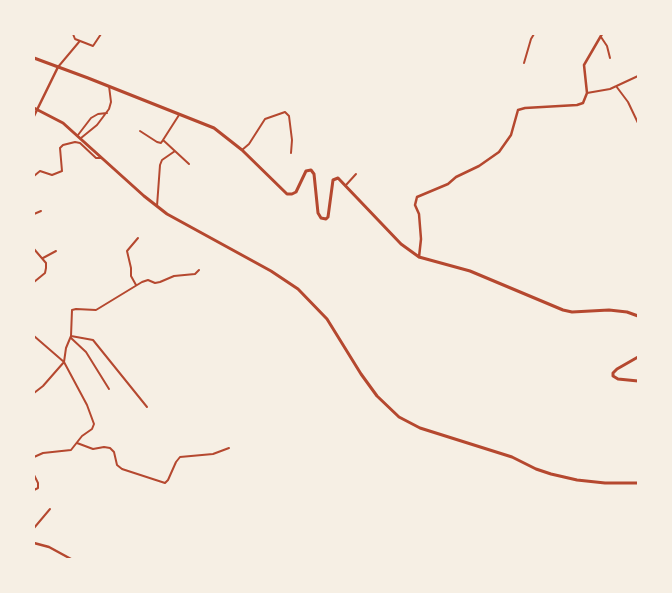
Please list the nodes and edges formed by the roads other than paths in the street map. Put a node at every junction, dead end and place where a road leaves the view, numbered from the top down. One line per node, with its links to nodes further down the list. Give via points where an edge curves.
1 (73, 34): 5 (street)
2 (101, 34): 5 (street, via 93,46)
3 (534, 34): 8 (street)
4 (602, 35): 7 (street); 13 (street, via 584,65)
5 (79, 41): 9 (street)
6 (34, 58): 9 (main road)
7 (610, 58)
8 (524, 63)
9 (58, 67): 11 (main road); 14 (street)
10 (638, 76): 12 (street)
11 (109, 86): 15 (street, via 111,102); 16 (main road)
12 (616, 86): 13 (street); 17 (street)
13 (587, 93): 35 (street, via 581,105 518,110 511,135 499,152 448,184 417,197 415,205 420,218 421,239)
14 (35, 111): 19 (main road, via 58,120)
15 (107, 113): 19 (street, via 97,125); 19 (street, via 91,118)
16 (180, 113): 20 (street); 21 (main road, via 214,128)
17 (638, 123)
18 (140, 131): 20 (street, via 157,142)
19 (80, 136): 24 (main road)
20 (163, 140): 22 (street)
21 (242, 150): 23 (street, via 265,119 285,112 289,116); 28 (main road, via 287,194 296,192 306,171 313,171 319,215 324,219 330,212 333,180 338,178)
22 (175, 152): 25 (street); 29 (street, via 160,165)
23 (291, 152)
24 (104, 158): 26 (street, via 96,158 75,142 60,148 62,170 52,175); 29 (main road)
25 (190, 164)
26 (34, 174)
27 (356, 174): 28 (street)
28 (346, 185): 35 (main road, via 401,244)
29 (158, 206): 53 (main road, via 298,289 326,319 377,396 399,417 420,428 512,457 551,474 605,483)
30 (41, 211): 31 (street)
31 (34, 214)
32 (138, 238): 39 (street, via 127,251 131,276)
33 (34, 249): 36 (street)
34 (56, 251): 36 (street)
35 (419, 257): 40 (main road, via 470,271 564,310 609,310)
36 (43, 258): 38 (street, via 46,263 44,273)
37 (199, 270): 39 (street, via 195,274 174,276 155,283 148,280)
38 (34, 282)
39 (136, 285): 42 (street, via 96,310 72,310)
40 (638, 316)
41 (34, 336): 44 (street)
42 (71, 337): 44 (street); 46 (street, via 86,352); 48 (street, via 93,340)
43 (638, 357): 45 (main road, via 613,373 618,379)
44 (64, 362): 47 (street); 49 (street, via 94,421 92,429)
45 (638, 381)
46 (109, 390)
47 (34, 393)
48 (147, 407)
49 (77, 443): 50 (street, via 93,449 110,448 122,469 165,483 180,457 213,454); 51 (street, via 69,451)
50 (229, 448)
51 (34, 457)
52 (34, 475): 54 (street, via 38,483)
53 (638, 483)
54 (34, 490)
55 (50, 508): 56 (street)
56 (34, 528)
57 (34, 544): 58 (street, via 49,547)
58 (71, 559)

